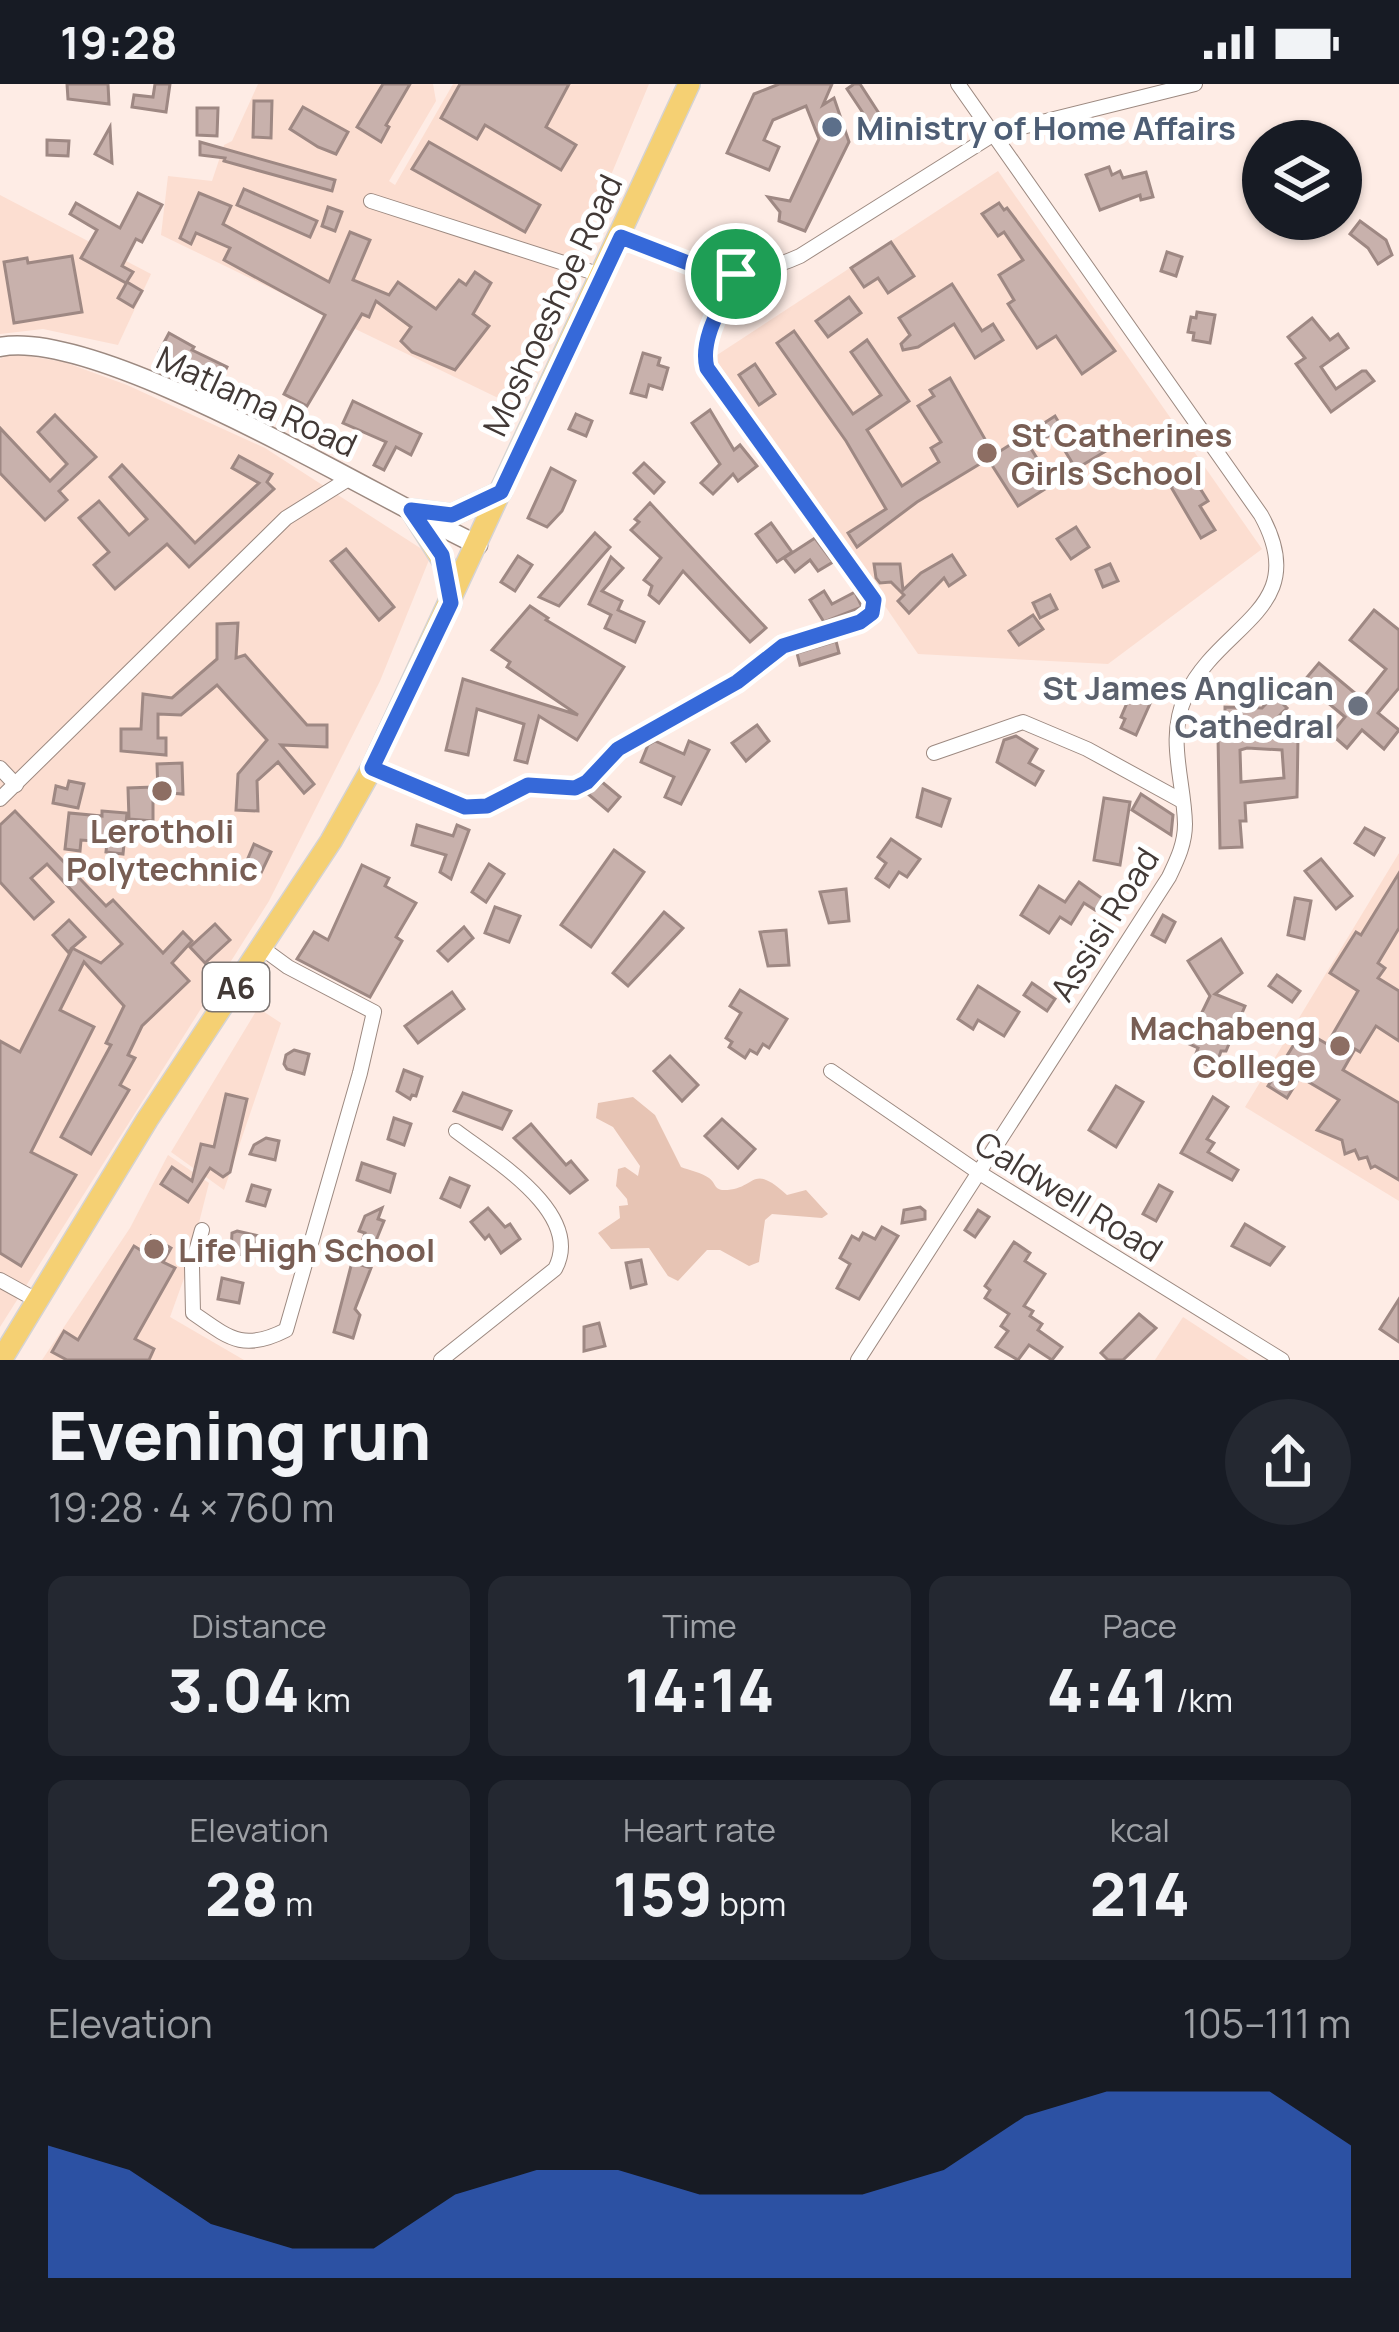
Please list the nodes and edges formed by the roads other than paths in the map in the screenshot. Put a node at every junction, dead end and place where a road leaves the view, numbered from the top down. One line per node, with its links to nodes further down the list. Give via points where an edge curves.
1 (689, 84): 6 (main road, Moshoeshoe Road / A6)
2 (958, 84): 4 (street, Assisi Road)
3 (1195, 84): 4 (street)
4 (994, 134): 7 (street, via 800,256); 20 (street, Assisi Road, via 1261,515 1279,559 1268,597 1185,697 1174,746)
5 (370, 201): 8 (street)
6 (621, 237): 7 (street); 8 (main road, Moshoeshoe Road / A6)
7 (736, 274): 17 (street, via 707,341 707,368 874,600 872,613 783,646 737,682 618,749 575,788 528,785 487,806 465,807)
8 (602, 275): 11 (main road, Moshoeshoe Road / A6)
9 (0, 347): 10 (street, Matlama Road, via 41,346 97,360)
10 (350, 478): 12 (street, Matlama Road); 18 (street, via 286,518)
11 (501, 492): 12 (main road, via 452,515); 13 (main road, Moshoeshoe Road / A6)
12 (411, 510): 13 (street, Matlama Road); 14 (main road, via 442,555)
13 (478, 545): 14 (main road, Moshoeshoe Road / A6)
14 (451, 603): 17 (main road, Moshoeshoe Road / A6)
15 (934, 753): 20 (street, via 1023,722)
16 (0, 768): 18 (street)
17 (372, 768): 21 (main road, Moshoeshoe Road / A6)
18 (16, 785): 19 (street)
19 (0, 799)
20 (1182, 801): 24 (street, Assisi Road, via 1183,847 1169,877)
21 (262, 947): 25 (street, via 374,1012 286,1330 257,1342 232,1340 193,1313); 27 (main road, Moshoeshoe Road / A6)
22 (830, 1071): 24 (street, Caldwell Road)
23 (456, 1131): 29 (street, via 526,1184 562,1234 562,1256)
24 (978, 1172): 30 (street, Assisi Road); 31 (street, Caldwell Road)
25 (202, 1230)
26 (0, 1280): 27 (street)
27 (38, 1301): 28 (main road, Moshoeshoe Road / A6)
28 (1, 1360)
29 (441, 1360)
30 (858, 1360)
31 (1282, 1360)

